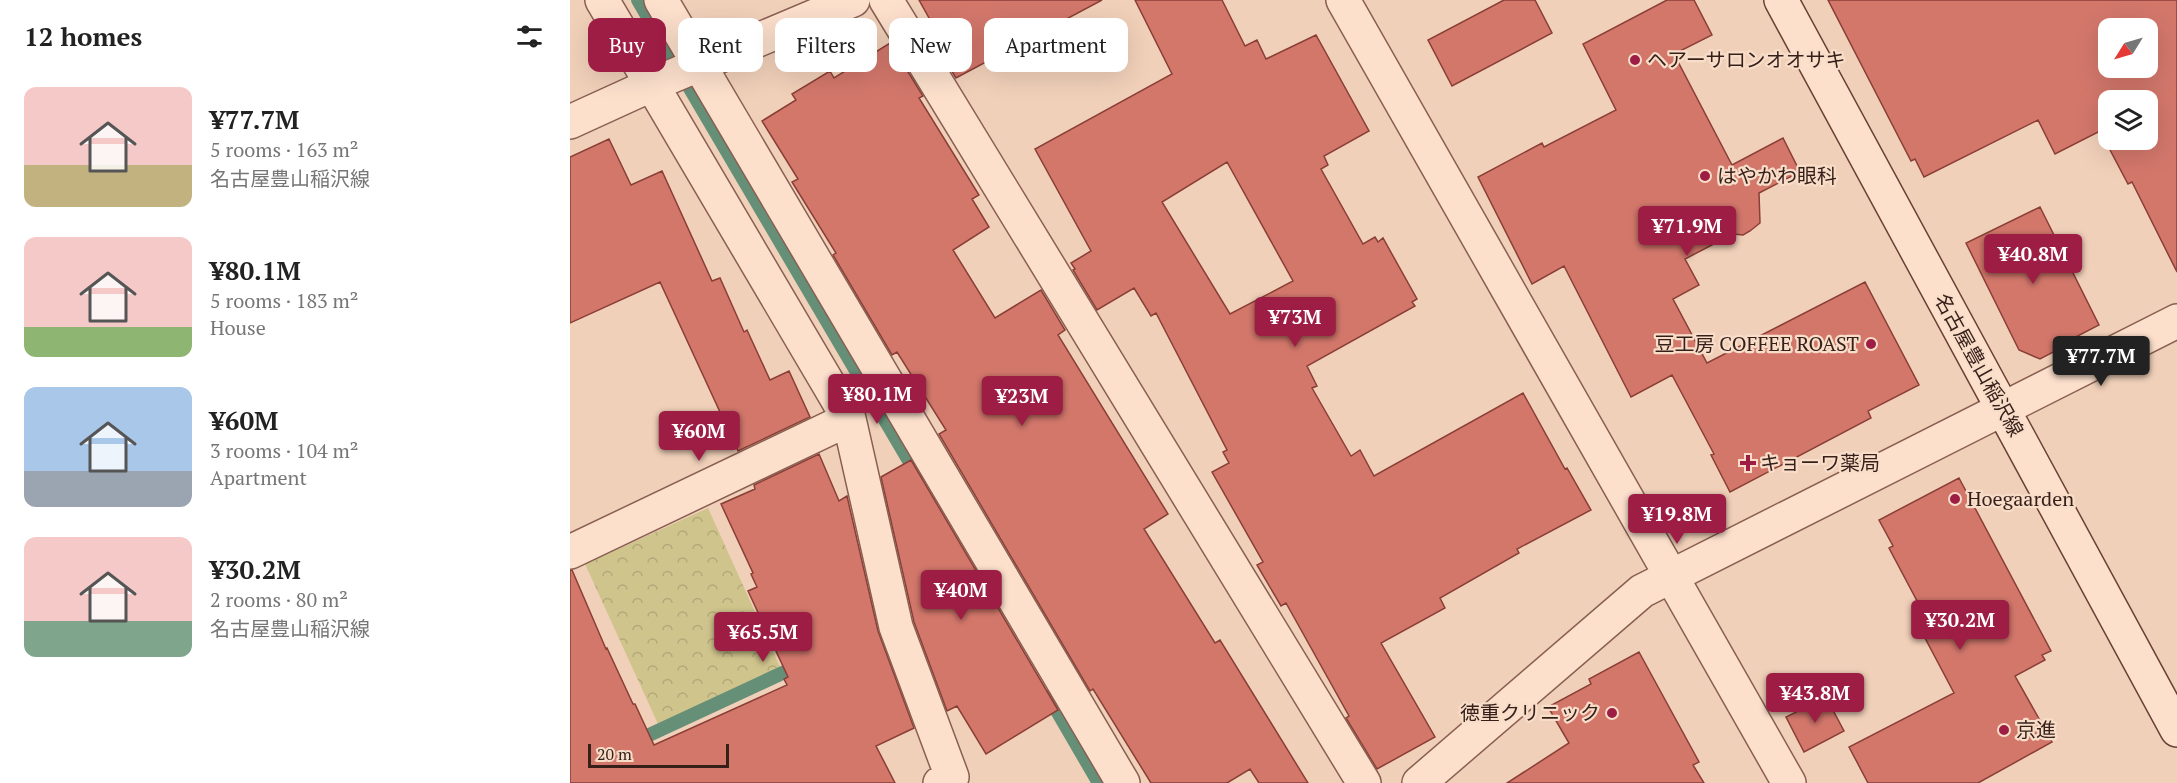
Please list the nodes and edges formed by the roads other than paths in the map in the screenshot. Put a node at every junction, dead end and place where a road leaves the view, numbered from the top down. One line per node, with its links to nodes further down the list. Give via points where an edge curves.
1 (602, 0): 11 (street)
2 (661, 0): 7 (street)
3 (853, 0): 8 (street)
4 (886, 0): 21 (street)
5 (1343, 0): 17 (street)
6 (1781, 0): 14 (street, 名古屋豊山稲沢線)
7 (678, 29)
8 (763, 38)
9 (682, 72): 11 (street)
10 (703, 72): 20 (street)
11 (651, 85): 12 (street); 15 (street)
12 (570, 122)
13 (2177, 321): 14 (street)
14 (2003, 410): 17 (street); 18 (street, 名古屋豊山稲沢線)
15 (849, 419): 16 (street); 19 (street, via 896,627 952,777)
16 (570, 552)
17 (1671, 576): 22 (street, via 1642,591); 23 (street)
18 (2177, 730)
19 (940, 783)
20 (1123, 783)
21 (1364, 783)
22 (1419, 783)
23 (1789, 783)

